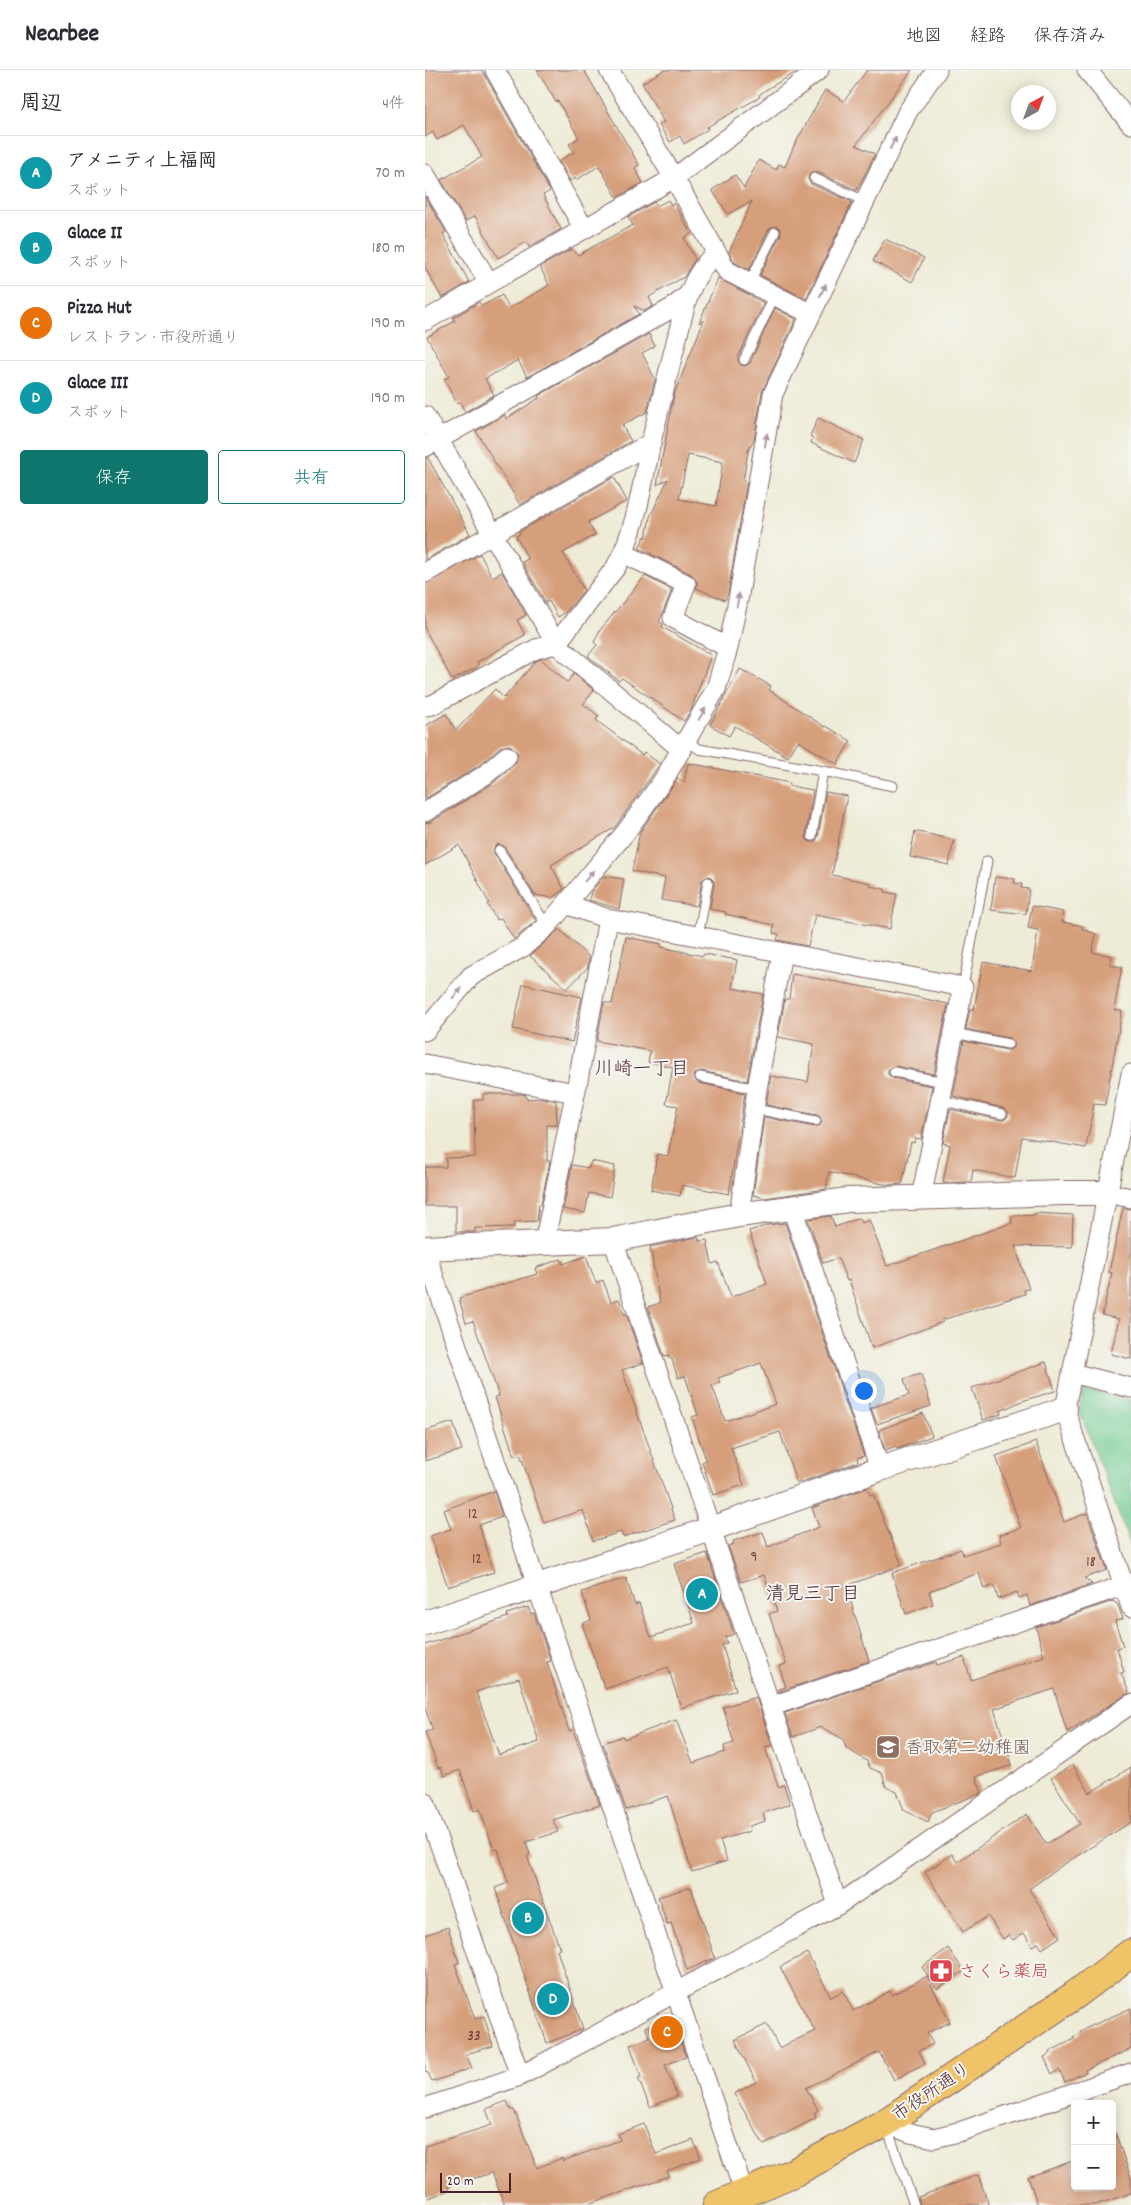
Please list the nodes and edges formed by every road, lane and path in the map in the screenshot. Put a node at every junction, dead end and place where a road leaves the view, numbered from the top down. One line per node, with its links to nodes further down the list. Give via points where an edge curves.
1 (495, 70): 11 (street)
2 (819, 70): 8 (street)
3 (937, 70): 10 (street, one-way to 3, via 908,111)
4 (1087, 70): 6 (street)
5 (615, 72): 8 (street)
6 (1131, 124)
7 (425, 174): 15 (street)
8 (674, 178): 11 (street); 13 (street)
9 (814, 178): 10 (lane)
10 (865, 201): 18 (street, one-way to 10)
11 (584, 229): 15 (street)
12 (775, 232): 14 (lane)
13 (716, 253): 14 (street, via 727,271); 16 (street, via 702,265)
14 (749, 282): 17 (street)
15 (489, 283): 19 (street)
16 (688, 295): 22 (street); 23 (street)
17 (775, 295): 18 (street); 20 (lane)
18 (811, 314): 28 (street, one-way to 18, via 773,394)
19 (425, 322)
20 (744, 360)
21 (425, 416): 23 (street)
22 (652, 442): 24 (street); 25 (street, via 638,513)
23 (432, 443): 24 (street)
24 (492, 535): 26 (street); 27 (street)
25 (623, 553): 27 (street, via 616,567); 28 (street, via 686,584 673,618)
26 (425, 573)
27 (556, 644): 29 (street, via 536,649); 30 (street)
28 (728, 648): 30 (street, one-way to 28, via 716,689)
29 (425, 706)
30 (684, 745): 32 (lane); 39 (street, one-way to 30, via 625,833)
31 (507, 756): 34 (street, via 485,775)
32 (823, 771): 33 (lane); 35 (lane)
33 (893, 786)
34 (425, 812)
35 (812, 836)
36 (499, 850): 41 (lane)
37 (987, 860): 44 (lane)
38 (708, 882): 42 (lane)
39 (566, 904): 40 (street); 41 (street)
40 (608, 920): 42 (street); 54 (street)
41 (547, 926): 45 (street, one-way to 41, via 471,976 523,947)
42 (698, 936): 43 (street)
43 (782, 953): 44 (street); 52 (street)
44 (963, 988): 46 (street)
45 (425, 1031)
46 (954, 1033): 47 (lane); 53 (street)
47 (1008, 1044)
48 (425, 1064): 54 (street)
49 (894, 1072): 53 (lane)
50 (1131, 1074): 58 (street)
51 (700, 1077): 52 (lane)
52 (757, 1089): 55 (street)
53 (942, 1091): 56 (lane); 59 (street)
54 (575, 1093): 64 (street)
55 (755, 1109): 57 (lane); 62 (street)
56 (1002, 1114)
57 (815, 1121)
58 (1107, 1193): 59 (street); 60 (street); 66 (street)
59 (921, 1198): 61 (street, via 848,1200)
60 (1131, 1198)
61 (792, 1208): 62 (street); 69 (street)
62 (739, 1215): 63 (street)
63 (613, 1240): 64 (street); 70 (street)
64 (544, 1244): 65 (street)
65 (425, 1249): 72 (street)
66 (1072, 1372): 67 (street); 68 (street)
67 (1131, 1388)
68 (1065, 1409): 69 (street); 71 (street)
69 (879, 1469): 70 (street)
70 (711, 1529): 72 (street); 76 (street)
71 (1125, 1585): 73 (street); 76 (street)
72 (537, 1586): 74 (street); 80 (street)
73 (1131, 1606)
74 (425, 1623)
75 (1131, 1704): 78 (street)
76 (772, 1706): 78 (street)
77 (425, 1802): 82 (street)
78 (838, 1905): 80 (street)
79 (1131, 1953): 84 (main road, 市役所通り, via 1075,1995)
80 (677, 1993): 82 (street); 85 (street)
81 (1131, 2073): 84 (street, via 934,2138)
82 (520, 2076): 83 (street)
83 (425, 2108)
84 (885, 2123): 85 (main road, 市役所通り); 87 (lane)
85 (745, 2195): 86 (main road, 市役所通り)
86 (717, 2205)
87 (914, 2205)

